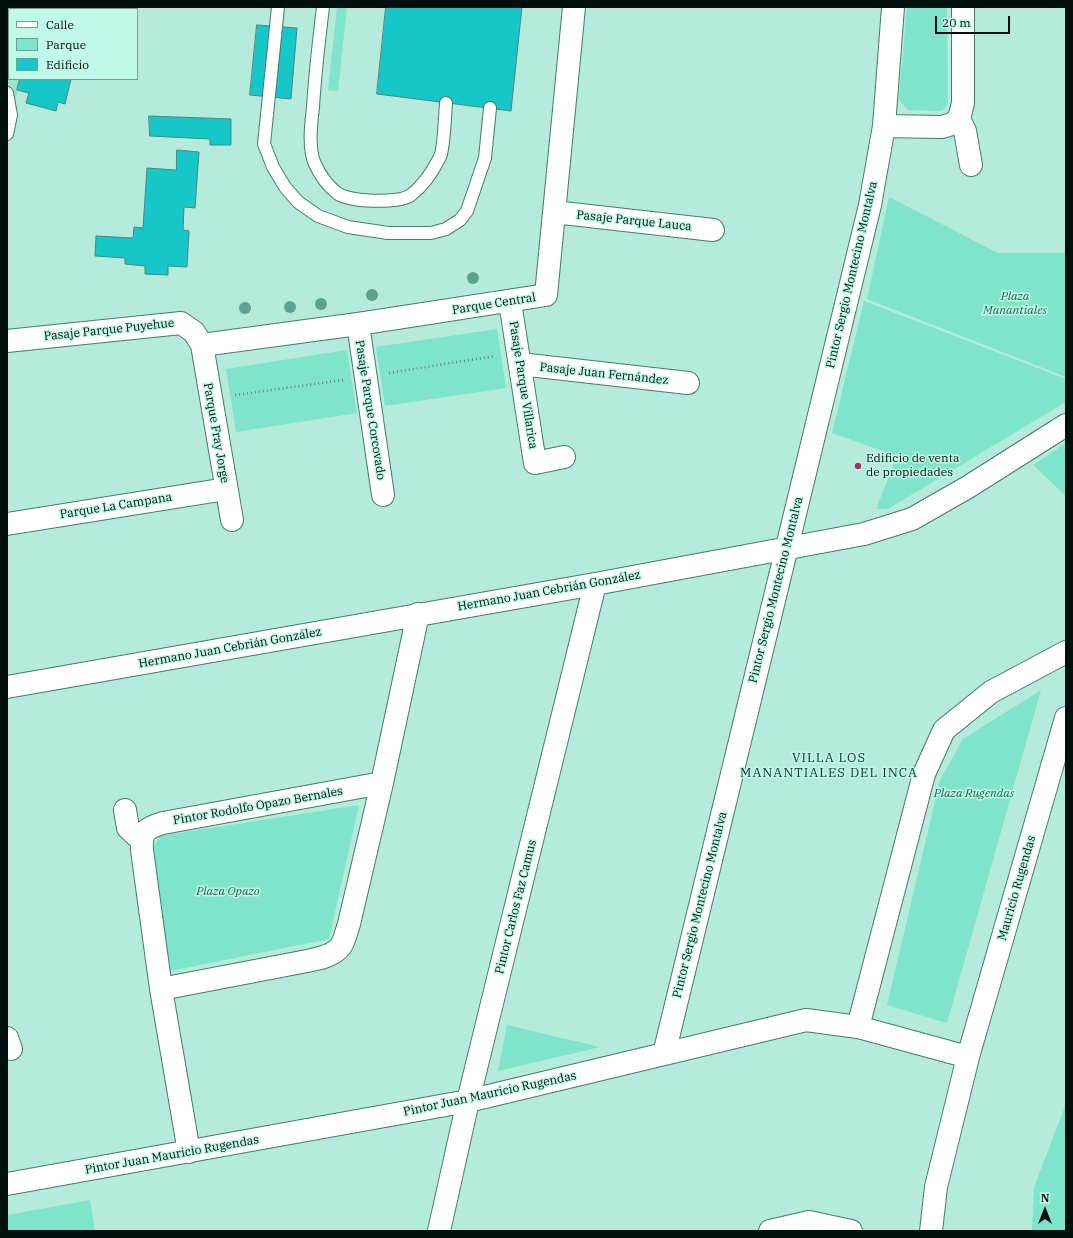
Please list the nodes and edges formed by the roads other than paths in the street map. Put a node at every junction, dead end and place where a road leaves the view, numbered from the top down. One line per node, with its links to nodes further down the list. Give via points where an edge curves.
1 (278, 7): 8 (lane, via 264,144 273,168 285,187 298,202 318,216 348,227 388,233 431,233 460,220 467,211 484,158)
2 (323, 7): 7 (lane, via 314,92 312,148 314,163 324,180 338,194 368,201 396,201 410,196 428,178 441,155)
3 (574, 7): 13 (street, Parque Central)
4 (893, 7): 10 (street, Pintor Sergio Montecino Montalva)
5 (963, 7): 9 (street, via 963,103)
6 (7, 93): 11 (lane, via 11,115)
7 (446, 103)
8 (490, 108)
9 (959, 119): 10 (street, via 942,127); 12 (street, via 965,131)
10 (884, 126): 27 (street, Pintor Sergio Montecino Montalva, via 870,205)
11 (7, 134)
12 (971, 165)
13 (554, 212): 14 (street, Pasaje Parque Lauca); 15 (street, Parque Central, via 546,295)
14 (713, 230)
15 (510, 302): 16 (street, Parque Central); 19 (street, Pasaje Parque Villarica)
16 (358, 324): 18 (street, Parque Central); 24 (street, Pasaje Parque Corcovado)
17 (7, 341): 18 (street, Pasaje Parque Puyehue, via 181,323 194,332)
18 (202, 345): 23 (street, Parque Fray Jorge)
19 (519, 359): 20 (street, Pasaje Juan Fernández); 22 (street, Pasaje Parque Villarica, via 535,463)
20 (688, 383)
21 (1066, 425): 27 (street, Hermano Juan Cebrián González, via 912,519 864,534)
22 (564, 457)
23 (226, 489): 25 (street, Parque Fray Jorge); 26 (street, Parque La Campana)
24 (383, 495)
25 (232, 520)
26 (7, 524)
27 (786, 548): 28 (street, Hermano Juan Cebrián González); 38 (street, Pintor Sergio Montecino Montalva)
28 (595, 584): 29 (street, Hermano Juan Cebrián González); 40 (street, Pintor Carlos Faz Camus)
29 (418, 614): 31 (street, Hermano Juan Cebrián González); 33 (street)
30 (1066, 652): 37 (street, via 991,692 944,730 924,774)
31 (7, 687)
32 (1066, 718): 39 (street, Mauricio Rugendas)
33 (382, 783): 35 (street, Pintor Rodolfo Opazo Bernales, via 163,824 144,832); 36 (street, via 349,924 337,950 324,957 307,961)
34 (125, 810): 35 (street, via 128,828)
35 (141, 840): 36 (street)
36 (161, 989): 41 (street)
37 (858, 1027): 38 (street, Pintor Juan Mauricio Rugendas, via 806,1020); 39 (street, Pintor Juan Mauricio Rugendas)
38 (664, 1054): 40 (street, Pintor Juan Mauricio Rugendas)
39 (968, 1057): 46 (street, Mauricio Rugendas, via 936,1187)
40 (468, 1101): 41 (street, Pintor Juan Mauricio Rugendas); 43 (street, Pintor Carlos Faz Camus)
41 (189, 1152): 42 (street, Pintor Juan Mauricio Rugendas)
42 (7, 1184)
43 (439, 1231)
44 (770, 1231): 45 (street, via 809,1222)
45 (852, 1231)
46 (931, 1231)

